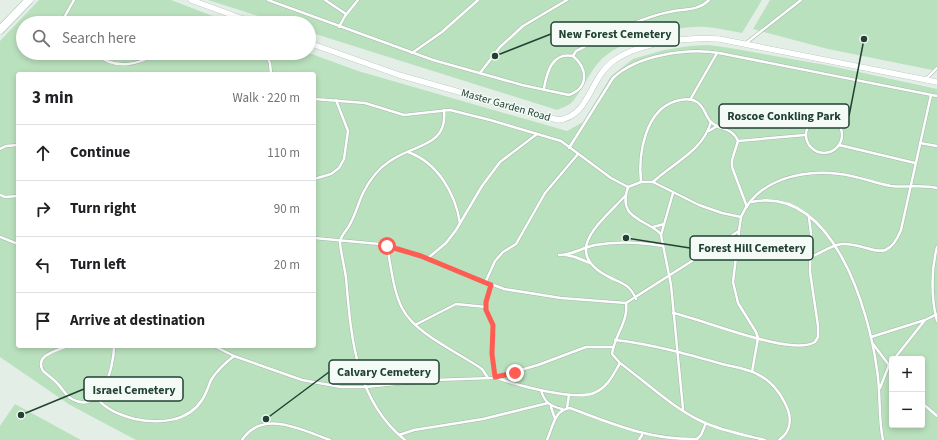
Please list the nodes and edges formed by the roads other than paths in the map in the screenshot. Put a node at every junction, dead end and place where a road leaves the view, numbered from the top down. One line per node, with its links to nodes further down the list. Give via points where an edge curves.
1 (24, 0): 12 (street)
2 (29, 0): 12 (street)
3 (74, 0): 14 (lane)
4 (190, 0): 15 (street)
5 (269, 0): 16 (lane)
6 (325, 0): 13 (lane)
7 (358, 0): 13 (lane)
8 (478, 0): 22 (lane, via 442,32)
9 (567, 0): 30 (lane, via 522,26 500,47)
10 (708, 0): 24 (lane, via 693,9 648,18 576,51)
11 (801, 0): 20 (lane)
12 (16, 14): 19 (street)
13 (346, 14): 18 (lane)
14 (65, 16)
15 (235, 16)
16 (310, 16)
17 (316, 18): 18 (lane)
18 (339, 27): 22 (lane)
19 (0, 30)
20 (745, 44): 21 (street, Master Garden Road, via 699,38 634,51 617,59 605,70 577,113 568,119 558,120 399,75); 31 (street, Master Garden Road)
21 (316, 45)
22 (412, 53): 30 (lane)
23 (717, 53): 34 (lane); 38 (lane); 50 (lane, via 706,51 661,56 620,71)
24 (573, 56): 33 (lane, via 561,56 550,65); 33 (lane, via 583,67 585,74 580,88 569,95)
25 (105, 60): 26 (lane, via 127,65)
26 (147, 60)
27 (268, 60): 29 (lane)
28 (937, 68): 31 (lane)
29 (271, 72)
30 (480, 73): 33 (lane, via 522,85)
31 (925, 80): 32 (street, Master Garden Road)
32 (937, 82)
33 (544, 88)
34 (931, 95): 35 (lane); 46 (lane)
35 (937, 96)
36 (316, 98): 37 (lane)
37 (336, 100): 39 (lane, via 365,103 404,116); 55 (lane, via 348,131 344,159 331,174)
38 (690, 100): 40 (lane, via 697,102 704,109); 56 (lane, via 663,106 652,119 641,162)
39 (444, 110): 43 (lane, via 465,113); 52 (lane, via 444,127 439,135)
40 (711, 122): 41 (lane); 42 (lane)
41 (717, 126): 42 (lane); 45 (lane, via 729,130)
42 (708, 131): 57 (lane, via 697,148)
43 (537, 134): 50 (lane, via 561,141); 69 (lane, via 500,162 482,186)
44 (805, 135): 45 (lane); 48 (lane, via 807,144 816,152 828,153); 48 (lane, via 812,121 830,118 842,130)
45 (738, 141): 66 (lane, via 732,167)
46 (920, 143): 49 (lane); 54 (lane)
47 (16, 145): 51 (lane)
48 (839, 145): 54 (lane)
49 (937, 146)
50 (569, 148): 53 (lane)
51 (0, 149)
52 (407, 152): 69 (lane, via 428,162 440,175 452,197); 76 (lane, via 390,161 372,180)
53 (578, 154): 58 (lane); 89 (lane, via 545,193 516,244 495,261)
54 (915, 163): 59 (lane)
55 (316, 178)
56 (641, 182): 57 (lane); 58 (lane)
57 (653, 182): 61 (lane)
58 (628, 187): 64 (lane)
59 (910, 187): 60 (lane); 65 (lane, via 885,185 841,174 807,173 780,180 760,192); 80 (lane, via 901,230 893,246 879,252 849,244)
60 (937, 188)
61 (673, 193): 68 (lane, via 722,214); 70 (lane)
62 (0, 195): 63 (lane)
63 (16, 196)
64 (625, 196): 71 (lane, via 630,214 636,220); 81 (lane, via 592,233)
65 (751, 202): 66 (lane); 67 (lane, via 777,201 799,209)
66 (747, 207): 68 (lane)
67 (809, 217): 80 (lane); 85 (lane)
68 (741, 218): 72 (lane)
69 (460, 224): 86 (lane, via 446,243)
70 (664, 224): 71 (lane); 73 (lane)
71 (653, 227): 73 (lane)
72 (739, 231): 88 (lane); 100 (lane, via 733,282 738,303)
73 (661, 235): 79 (lane)
74 (0, 237): 77 (lane)
75 (316, 238): 76 (lane)
76 (340, 241): 78 (lane); 115 (lane, via 353,345)
77 (16, 243)
78 (387, 246): 86 (lane); 98 (lane, via 398,298)
79 (663, 246): 81 (lane, via 622,242); 88 (lane)
80 (836, 246): 85 (lane); 99 (lane, via 853,279)
81 (585, 247): 84 (lane); 87 (lane)
82 (937, 247): 95 (lane, via 933,272)
83 (559, 255): 84 (lane)
84 (566, 255): 87 (lane, via 575,256)
85 (810, 257): 100 (lane, via 818,337 811,344 803,345)
86 (428, 258): 89 (lane)
87 (590, 264): 91 (lane, via 598,271 628,286)
88 (669, 275): 91 (lane); 94 (lane)
89 (485, 283): 90 (lane)
90 (491, 285): 92 (lane, via 528,293); 93 (lane)
91 (636, 299): 92 (lane)
92 (626, 304): 101 (lane, via 625,316)
93 (486, 307): 98 (lane, via 456,304); 113 (lane, via 493,325 492,354)
94 (673, 313): 100 (lane); 107 (lane)
95 (936, 314): 96 (lane); 97 (lane)
96 (925, 320): 99 (lane); 109 (lane)
97 (937, 321)
98 (415, 325): 114 (lane, via 482,369)
99 (871, 337): 102 (lane)
100 (758, 338): 112 (lane)
101 (615, 340): 103 (lane); 107 (lane)
102 (872, 344): 111 (lane); 117 (lane)
103 (613, 347): 110 (lane, via 612,354); 113 (lane, via 586,347 538,365)
104 (63, 348): 119 (lane, via 47,354 42,359 40,366 43,371 72,399 80,402)
105 (114, 348): 119 (lane, via 113,362 104,390)
106 (218, 348): 108 (lane)
107 (678, 353): 112 (lane); 125 (lane)
108 (234, 356): 115 (lane, via 318,384); 119 (lane, via 217,370 196,407 176,419 152,422 128,417 107,408)
109 (896, 356)
110 (620, 363): 118 (lane, via 602,389 586,396); 125 (lane)
111 (889, 365): 117 (lane)
112 (752, 372): 137 (lane, via 771,383 788,411 790,425)
113 (495, 377): 114 (lane); 116 (lane)
114 (488, 378): 115 (lane)
115 (366, 387): 129 (lane, via 383,417)
116 (541, 390): 118 (lane); 120 (lane)
117 (879, 390): 138 (lane)
118 (569, 395): 123 (lane)
119 (96, 397)
120 (548, 403): 121 (lane); 129 (lane)
121 (550, 406): 124 (lane); 127 (lane)
122 (925, 406): 126 (lane)
123 (567, 408): 124 (lane); 130 (lane)
124 (562, 409): 127 (lane)
125 (683, 409): 128 (lane)
126 (937, 416)
127 (555, 419): 134 (lane)
128 (706, 423): 130 (lane, via 697,439); 136 (lane)
129 (399, 435): 133 (lane)
130 (642, 435): 135 (lane)
131 (242, 440): 132 (lane, via 264,424 277,423)
132 (330, 440)
133 (405, 440)
134 (548, 440)
135 (639, 440)
136 (765, 440)
137 (779, 440)
138 (883, 440)

